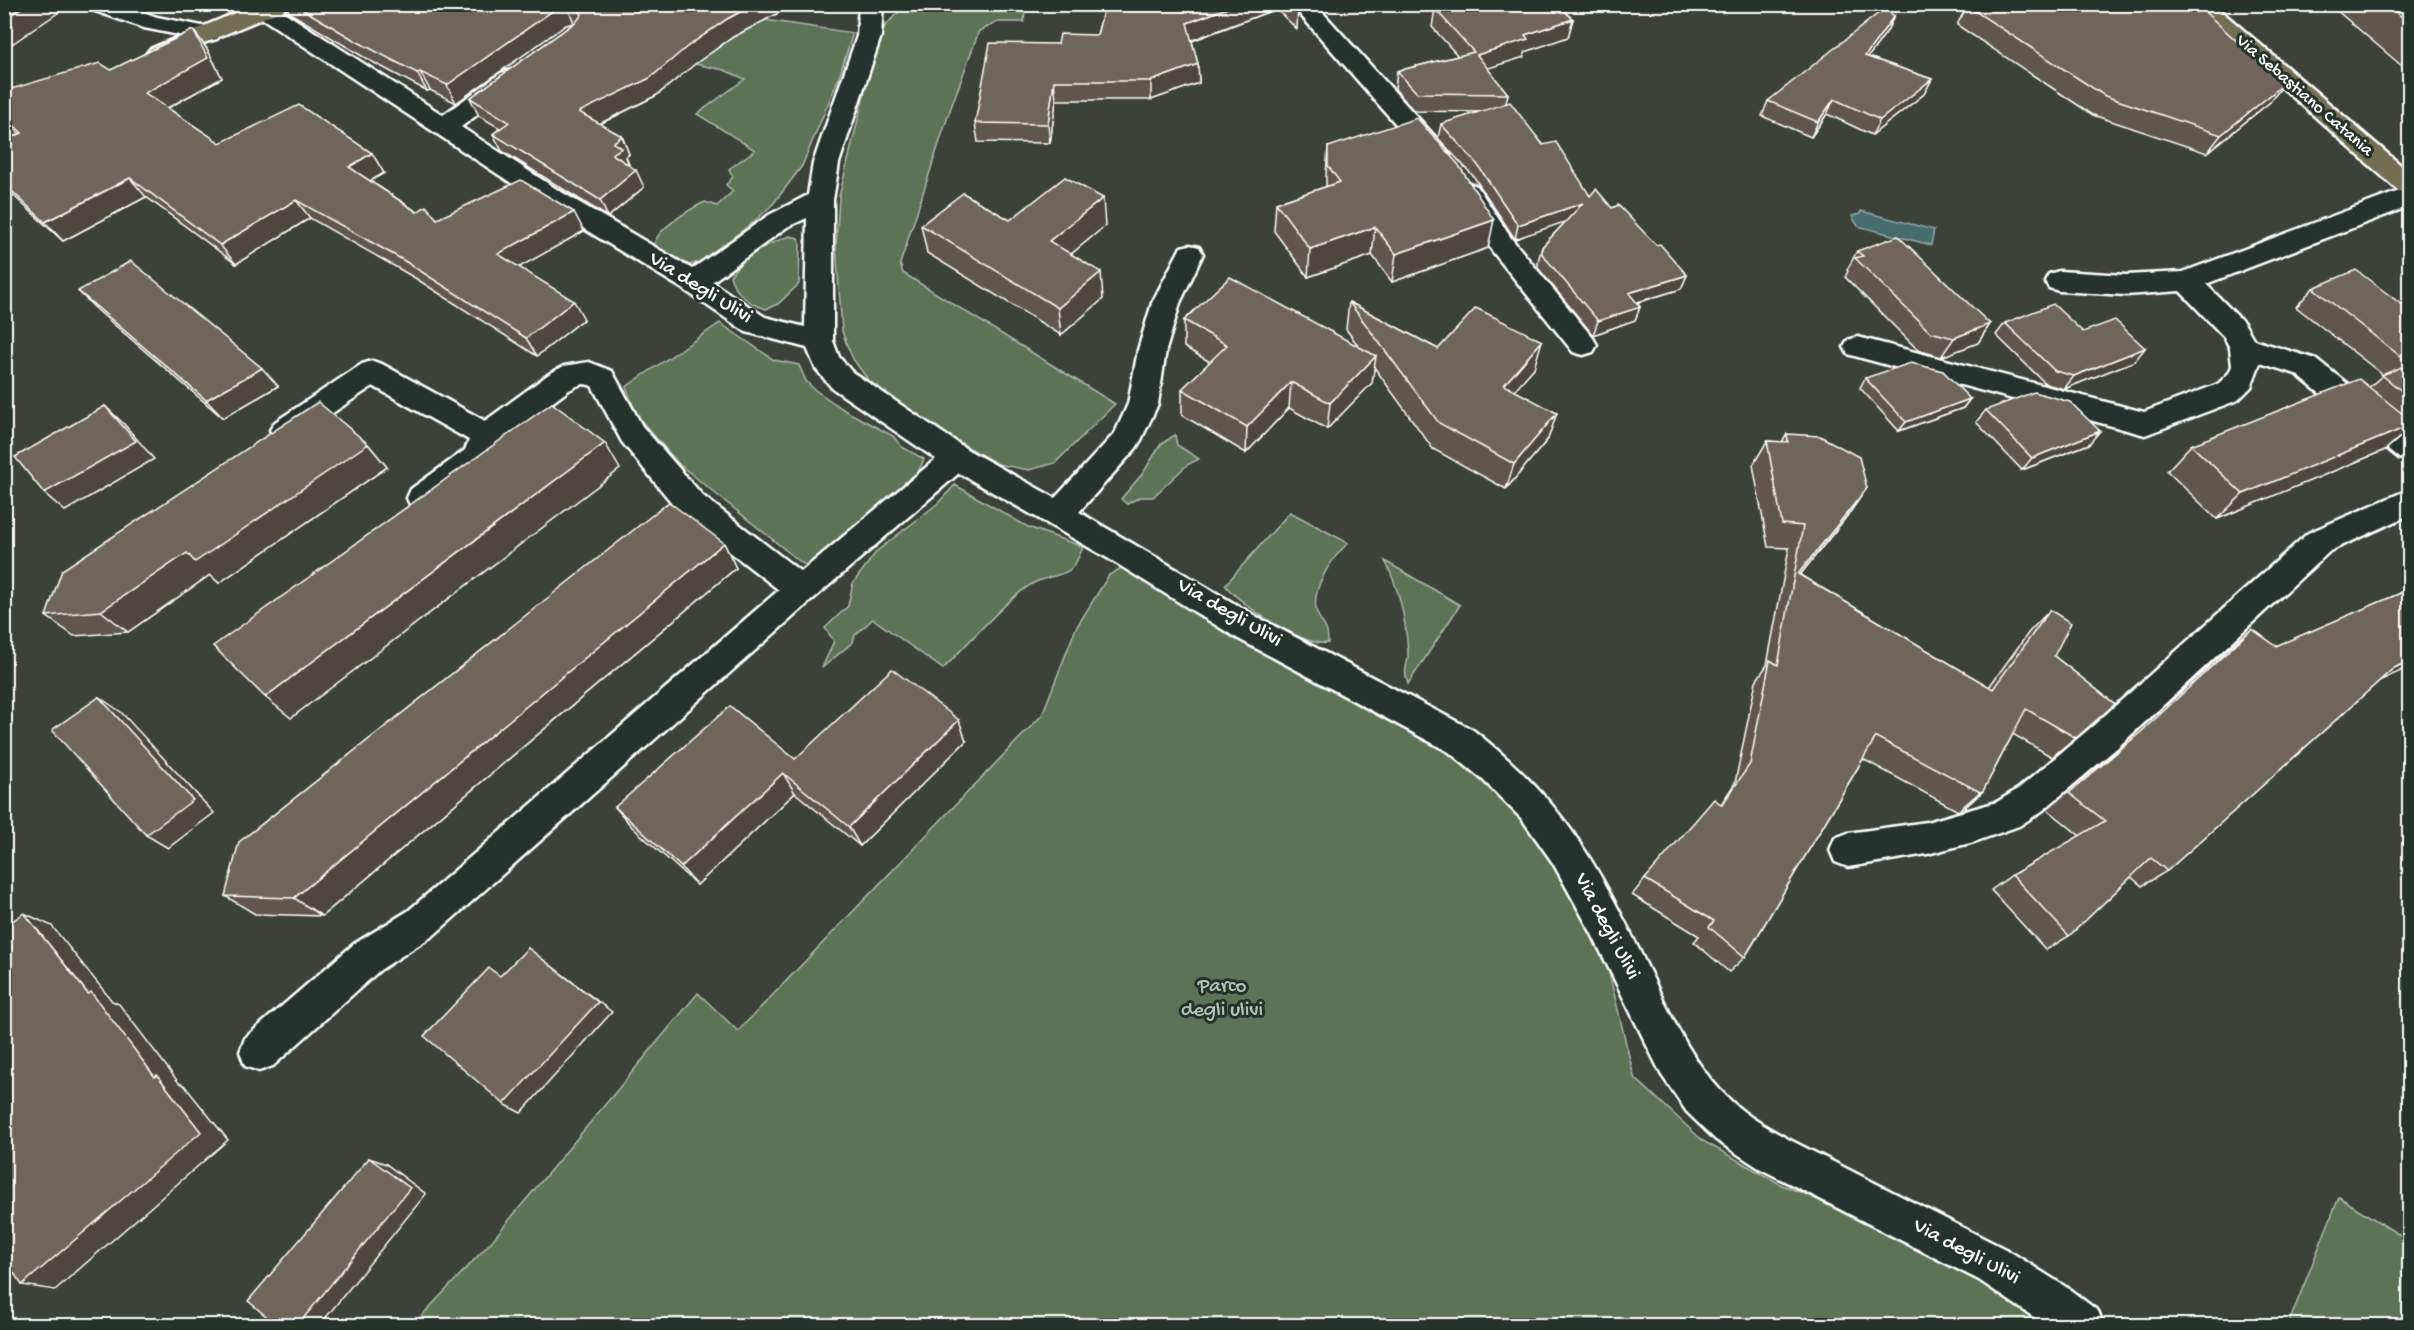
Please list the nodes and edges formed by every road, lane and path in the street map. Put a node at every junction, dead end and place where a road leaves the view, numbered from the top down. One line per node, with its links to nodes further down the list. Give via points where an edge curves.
1 (97, 4): 6 (street, via 153,23)
2 (871, 4): 12 (street, via 869,36 826,163)
3 (1302, 4): 18 (street, via 1464,185 1502,245)
4 (2199, 4): 10 (main road, Via Sebastiano Catania)
5 (271, 7): 6 (main road); 9 (street, Via degli Ulivi)
6 (209, 34): 7 (main road)
7 (137, 62)
8 (528, 66): 9 (street)
9 (444, 126): 16 (street, Via degli Ulivi, via 549,196)
10 (2409, 188)
11 (2409, 196): 15 (street)
12 (820, 200): 16 (street, via 778,221); 17 (street)
13 (1190, 255): 27 (street, via 1167,303 1152,350 1143,404 1126,440)
14 (2059, 281): 15 (street, via 2126,285)
15 (2186, 281): 20 (street, via 2216,309)
16 (693, 282): 17 (street, Via degli Ulivi, via 756,325)
17 (819, 341): 24 (street, Via degli Ulivi, via 826,362 842,380)
18 (1583, 345)
19 (1858, 347): 20 (street, via 2145,424 2228,392 2244,372)
20 (2244, 348): 23 (street, via 2306,366)
21 (486, 436): 22 (street, via 372,372); 26 (street, via 476,458); 28 (street, via 574,374 589,373 602,379 632,435 692,505)
22 (267, 442)
23 (2409, 450)
24 (957, 458): 27 (street, Via degli Ulivi); 28 (street)
25 (2409, 501): 29 (street, via 2319,542 2030,800 2007,814 1974,826)
26 (399, 514)
27 (1058, 515): 31 (street, Via degli Ulivi, via 1246,627 1461,741 1500,773 1543,818 1595,903 1665,1047 1717,1115 1778,1156 2004,1271)
28 (802, 590): 30 (street, via 422,923 367,957)
29 (1848, 850)
30 (259, 1052)
31 (2083, 1326)

